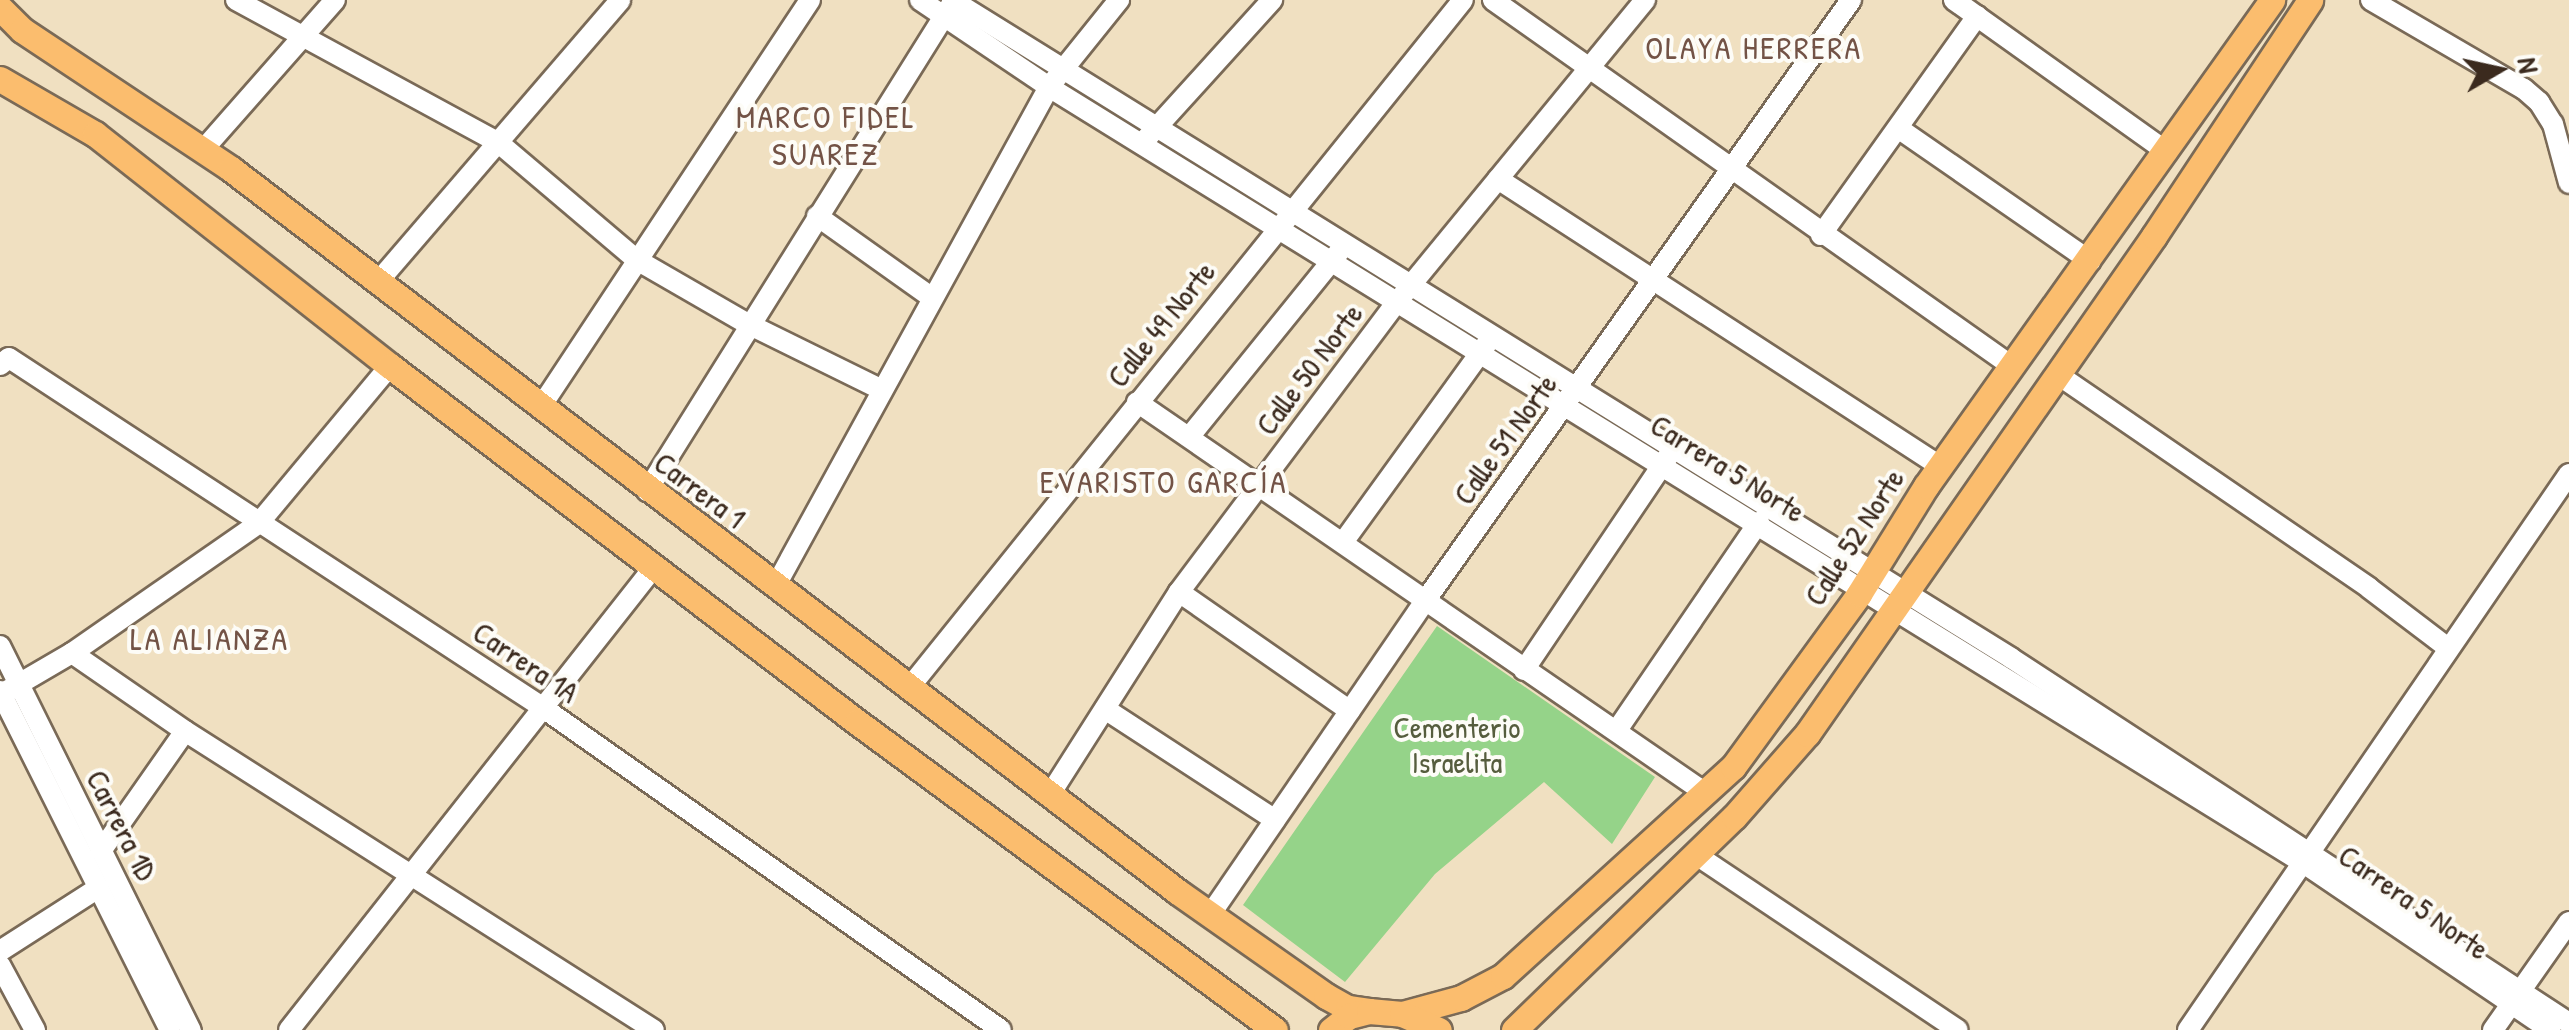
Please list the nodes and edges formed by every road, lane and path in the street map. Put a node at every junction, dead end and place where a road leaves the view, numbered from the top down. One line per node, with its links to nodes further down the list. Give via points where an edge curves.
1 (3, 0): 20 (main road)
2 (236, 0): 21 (street)
3 (334, 0): 21 (street)
4 (620, 0): 29 (street)
5 (810, 0): 39 (street)
6 (920, 0): 17 (street, Carrera 5 Norte)
7 (1120, 0): 23 (street)
8 (1272, 0): 28 (street)
9 (1463, 0): 36 (street, Calle 49 Norte)
10 (1492, 0): 22 (street)
11 (1645, 0): 22 (street, Calle 50 Norte)
12 (1851, 0): 32 (street, Calle 51 Norte)
13 (1954, 0): 19 (street)
14 (2272, 0): 25 (main road, Calle 52 Norte)
15 (2310, 0): 26 (main road, Calle 52 Norte)
16 (2372, 0): 34 (street, via 2538,102 2553,124)
17 (951, 4): 23 (street, Carrera 5 Norte); 35 (street)
18 (0, 8): 20 (main road, Carrera 1)
19 (1977, 16): 27 (street); 31 (street)
20 (22, 30): 30 (main road, Carrera 1)
21 (304, 34): 29 (street); 30 (street)
22 (1587, 70): 32 (street); 33 (street, Calle 50 Norte)
23 (1055, 78): 28 (street, Carrera 5 Norte); 44 (street)
24 (0, 79): 48 (main road, via 95,134)
25 (2212, 84): 26 (main road, via 2232,86); 31 (main road, Calle 52 Norte)
26 (2236, 106): 50 (main road, Calle 52 Norte)
27 (1898, 128): 37 (street); 40 (street)
28 (1149, 136): 36 (street, Carrera 5 Norte)
29 (499, 143): 39 (street); 42 (street)
30 (202, 150): 42 (main road, Carrera 1)
31 (2167, 152): 40 (main road, Calle 52 Norte)
32 (1728, 170): 37 (street); 41 (street, Calle 51 Norte)
33 (1498, 179): 41 (street); 43 (street, Calle 50 Norte)
34 (2569, 183)
35 (817, 216): 44 (street); 45 (street)
36 (1282, 220): 38 (street, Carrera 5 Norte); 53 (street, Calle 49 Norte)
37 (1821, 235): 49 (street)
38 (1337, 253): 43 (street, Carrera 5 Norte); 55 (street)
39 (637, 260): 45 (street); 54 (street)
40 (2090, 261): 49 (main road, Calle 52 Norte)
41 (1654, 278): 52 (street, Calle 51 Norte); 58 (street)
42 (377, 283): 54 (main road, Carrera 1)
43 (1403, 295): 46 (street, Carrera 5 Norte); 59 (street, Calle 50 Norte)
44 (931, 297): 51 (street)
45 (748, 324): 51 (street); 60 (street)
46 (1486, 345): 52 (street, Carrera 5 Norte); 64 (street)
47 (4, 362): 62 (street, Carrera 1A)
48 (390, 366): 62 (street); 65 (main road)
49 (2013, 368): 58 (main road, Calle 52 Norte)
50 (2057, 374): 61 (main road, Calle 52 Norte); 71 (street)
51 (880, 389): 66 (street)
52 (1572, 397): 56 (street, Carrera 5 Norte); 69 (street, Calle 51 Norte)
53 (1137, 402): 55 (street); 74 (street, Calle 49 Norte)
54 (540, 408): 60 (main road, Carrera 1)
55 (1190, 436): 59 (street)
56 (1668, 456): 63 (street, Carrera 5 Norte); 67 (street, Carrera 5 Norte); 73 (street)
57 (2569, 474): 71 (street)
58 (1933, 476): 61 (main road, via 1922,496 1929,511 1946,516); 67 (main road, Calle 52 Norte, via 1897,538)
59 (1260, 484): 64 (street); 68 (street, Calle 50 Norte)
60 (647, 491): 66 (main road, Carrera 1)
61 (1961, 508): 67 (main road, Calle 52 Norte)
62 (259, 522): 72 (street); 77 (street, Carrera 1A)
63 (1760, 522): 67 (street, Carrera 5 Norte); 81 (street)
64 (1344, 541): 69 (street)
65 (654, 567): 77 (street); 104 (main road)
66 (775, 587): 74 (main road, Carrera 1)
67 (1883, 589): 76 (main road, Calle 52 Norte); 82 (main road, Calle 52 Norte, via 1867,646); 88 (street, Carrera 5 Norte)
68 (1179, 592): 78 (street, Calle 50 Norte); 79 (street)
69 (1425, 601): 73 (street); 79 (street, Calle 51 Norte)
70 (0, 646): 75 (street, Carrera 1D)
71 (2448, 648): 88 (street)
72 (72, 653): 75 (street); 80 (street)
73 (1524, 670): 81 (street)
74 (909, 688): 84 (main road, Carrera 1)
75 (5, 691): 86 (street, Carrera 1D); 90 (street, Carrera 1D)
76 (1780, 704): 82 (main road, via 1794,693 1812,698 1816,714); 83 (main road, Calle 52 Norte)
77 (542, 708): 89 (street); 103 (street, Carrera 1A)
78 (1105, 709): 84 (street, Calle 50 Norte); 85 (street)
79 (1350, 711): 85 (street, Calle 51 Norte)
80 (185, 730): 86 (street); 89 (street)
81 (1617, 730): 83 (street)
82 (1807, 734): 87 (main road, Calle 52 Norte)
83 (1707, 794): 96 (main road, Calle 52 Norte, via 1503,976 1461,998)
84 (1049, 796): 91 (main road, Carrera 1)
85 (1275, 820): 91 (street, Calle 51 Norte)
86 (101, 851): 100 (street, Carrera 1D)
87 (1695, 854): 107 (main road, Calle 52 Norte); 108 (street)
88 (2306, 856): 94 (street, Carrera 5 Norte); 109 (street)
89 (414, 876): 101 (street); 102 (street)
90 (98, 888): 93 (street); 99 (street, Carrera 1D)
91 (1210, 915): 95 (main road, Carrera 1, via 1334,1001)
92 (2569, 922): 94 (street)
93 (2, 949): 98 (street)
94 (2516, 998): 97 (street, Carrera 5 Norte); 110 (street); 111 (street, Carrera 5 Norte)
95 (1369, 1010): 96 (main road, Carrera 1); 105 (main road)
96 (1402, 1014): 106 (main road)
97 (2569, 1022)
98 (35, 1030)
99 (170, 1030)
100 (191, 1030)
101 (289, 1030)
102 (654, 1030)
103 (1001, 1030)
104 (1275, 1030)
105 (1330, 1030)
106 (1439, 1030)
107 (1514, 1030)
108 (1958, 1030)
109 (2188, 1030)
110 (2493, 1030)
111 (2550, 1030)

